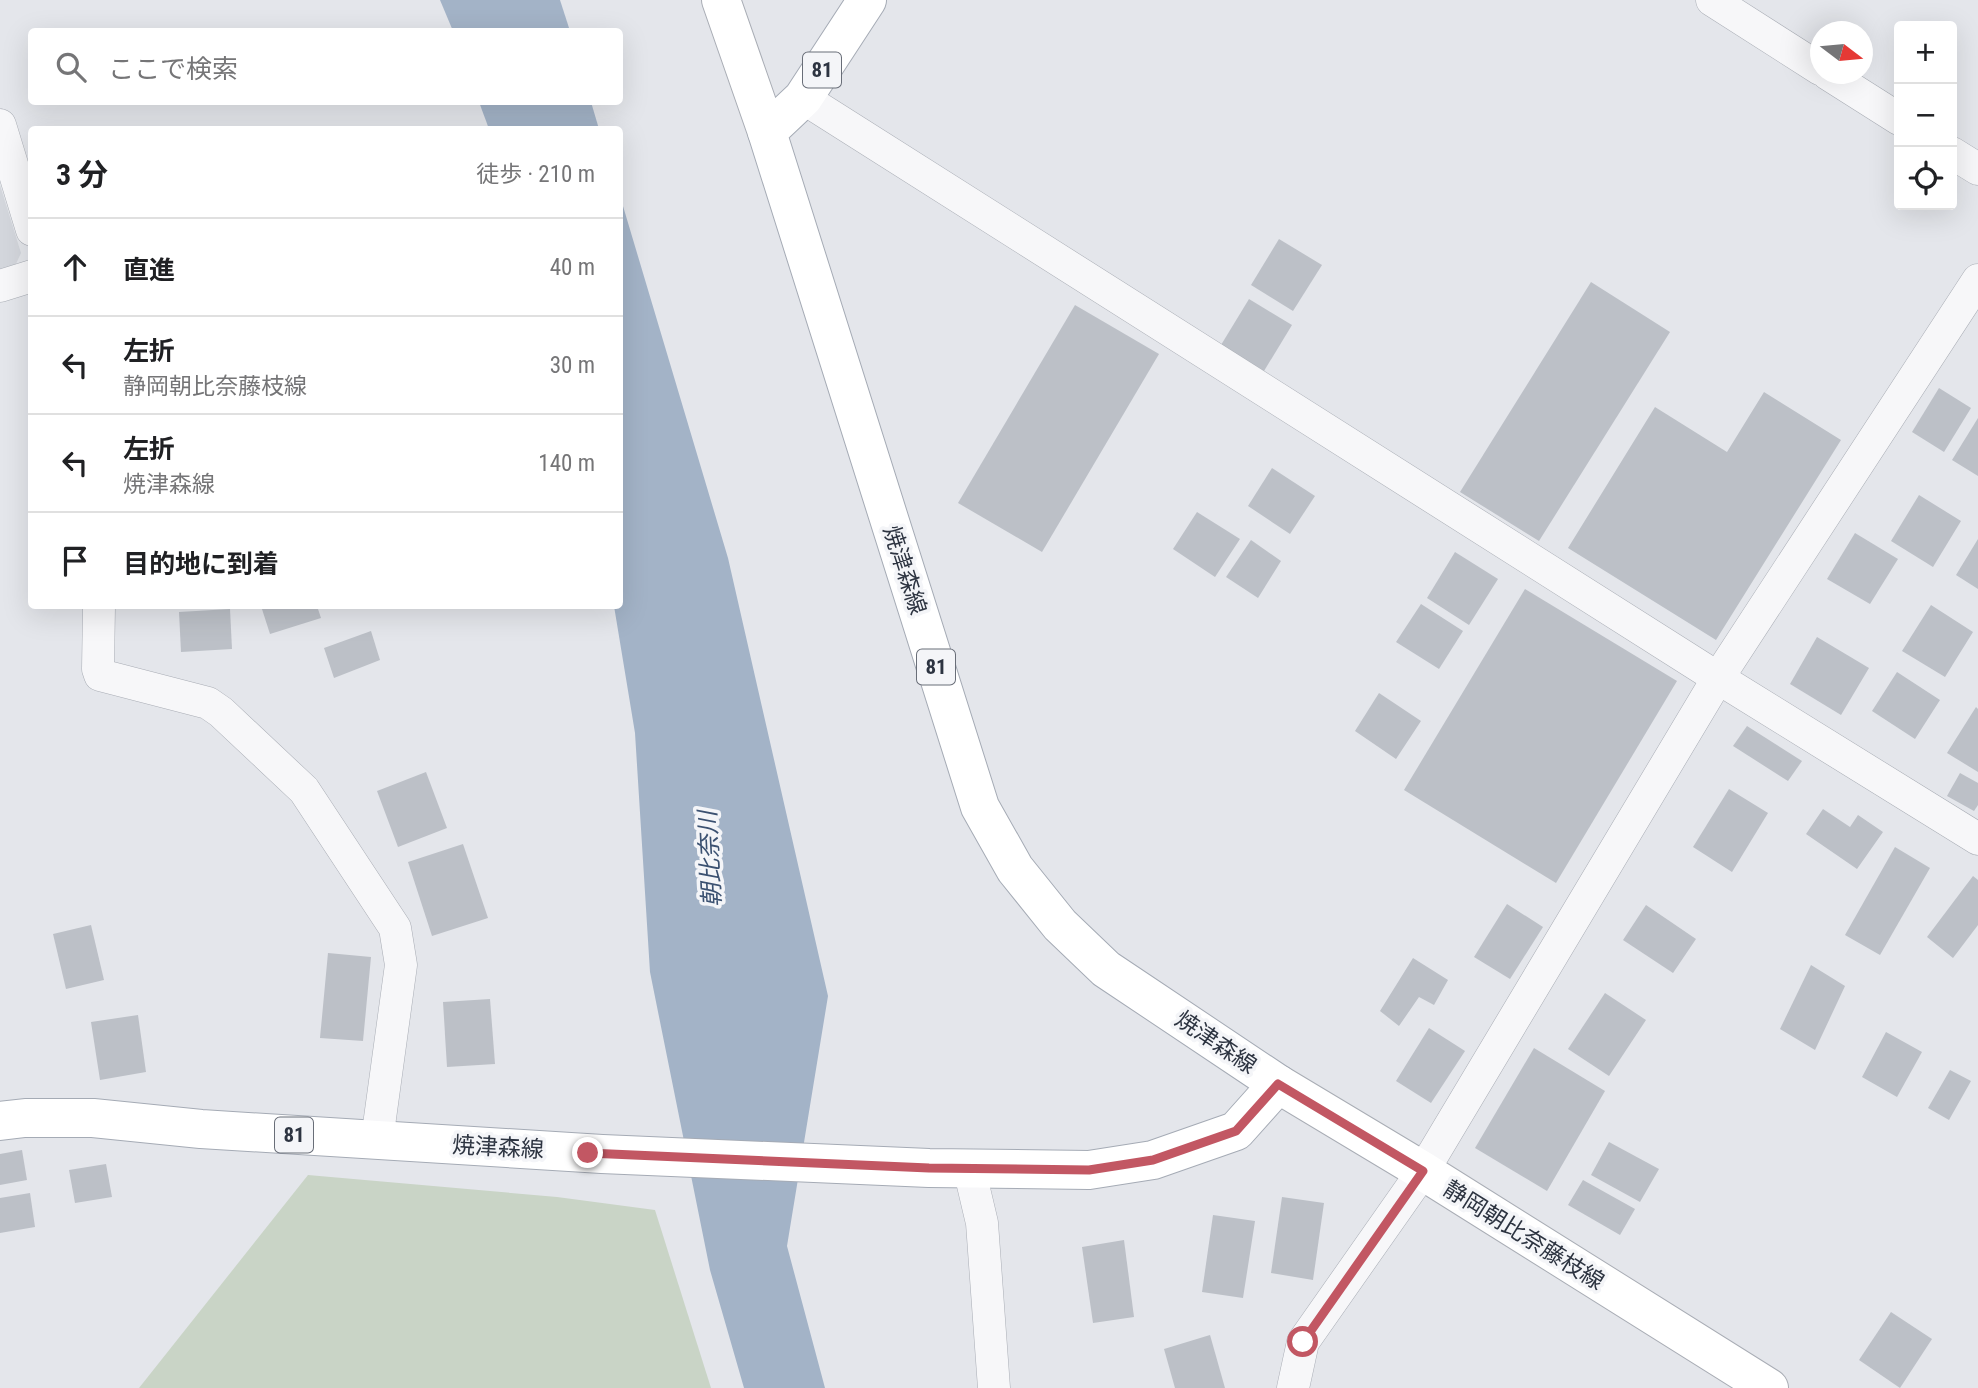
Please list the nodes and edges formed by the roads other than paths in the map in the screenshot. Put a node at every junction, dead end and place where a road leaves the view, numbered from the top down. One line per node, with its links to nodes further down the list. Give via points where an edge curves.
1 (721, 0): 9 (main road)
2 (867, 0): 6 (main road, 81)
3 (1713, 0): 4 (street)
4 (1810, 62)
5 (1844, 84): 7 (street)
6 (803, 98): 9 (main road, 81); 17 (street)
7 (1894, 116)
8 (0, 125): 12 (street)
9 (767, 132): 19 (main road, 焼津森線 / 81, via 980,807 1015,869 1060,925 1106,969)
10 (1957, 156): 11 (street)
11 (1978, 169)
12 (28, 217)
13 (28, 277): 15 (street)
14 (1978, 280): 17 (street)
15 (0, 286)
16 (99, 609): 21 (street, via 100,675 208,703 221,712 304,790 395,928 401,965)
17 (1718, 678): 18 (street); 23 (street)
18 (1978, 839)
19 (1278, 1084): 22 (main road, 焼津森線 / 81, via 1236,1131 1153,1160 1089,1170); 23 (main road, 静岡朝比奈藤枝線)
20 (0, 1121): 21 (main road, 焼津森線 / 81, via 93,1118)
21 (377, 1140): 22 (main road, 焼津森線 / 81)
22 (969, 1168): 24 (street, via 982,1223)
23 (1423, 1171): 25 (street, via 1303,1342); 26 (main road, 静岡朝比奈藤枝線)
24 (994, 1388)
25 (1293, 1388)
26 (1769, 1388)

